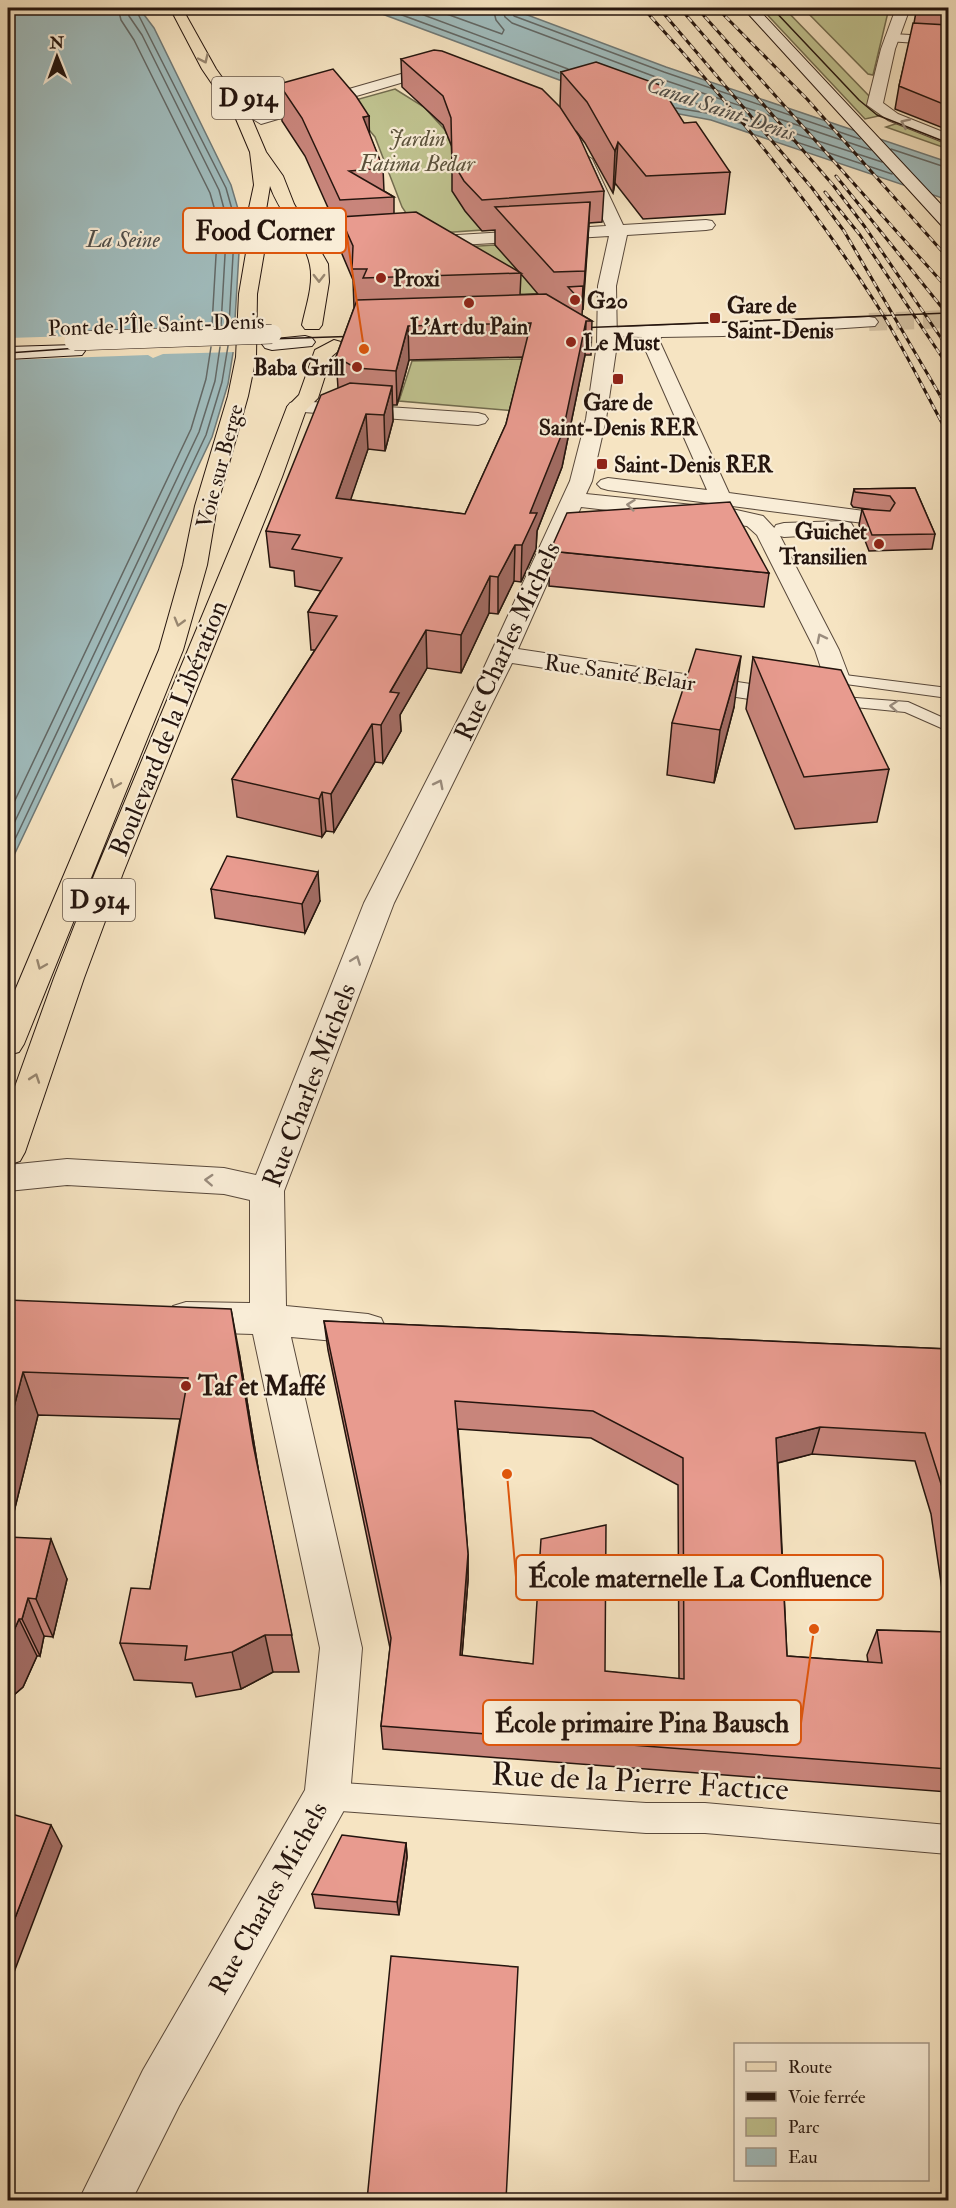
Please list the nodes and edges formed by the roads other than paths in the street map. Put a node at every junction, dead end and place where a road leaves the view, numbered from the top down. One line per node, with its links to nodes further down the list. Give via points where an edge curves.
1 (176, 8): 15 (main road, D 914, one-way to 15, via 209,69 244,119 258,152)
2 (190, 8): 8 (main road, D 914)
3 (750, 8): 17 (street)
4 (902, 10): 5 (street); 6 (street)
5 (918, 13)
6 (892, 38): 7 (street); 13 (street, one-way to 6, via 893,117 875,105)
7 (948, 41)
8 (213, 44)
9 (449, 71): 11 (street, via 420,73)
10 (246, 95): 11 (main road, D 914)
11 (261, 119): 12 (main road, D 914)
12 (272, 137)
13 (948, 139)
14 (578, 147): 19 (street)
15 (277, 171): 16 (main road, D 914); 20 (main road, Voie sur Berge / D 914, via 262,185 255,222)
16 (293, 217): 20 (main road); 21 (main road, via 299,192); 26 (main road, D 914, one-way to 26, via 319,264 320,282)
17 (948, 222)
18 (706, 225): 19 (street)
19 (616, 230): 21 (street); 25 (street, Rue Charles Michels, via 607,286)
20 (256, 247): 37 (main road, Voie sur Berge / D 914, via 248,294 246,357)
21 (328, 248): 22 (main road)
22 (336, 294)
23 (869, 322): 28 (street, via 723,330)
24 (586, 325): 25 (street)
25 (606, 325): 28 (street); 36 (street, Rue Charles Michels, via 596,419 581,481)
26 (311, 333): 27 (street, Pont de l'Île Saint-Denis); 31 (main road, Boulevard de la Libération / D 914, via 294,384 292,397); 31 (main road, Boulevard de la Libération / D 914, via 343,341 322,354 308,398)
27 (272, 339): 29 (street, Pont de l'Île Saint-Denis, bridge); 30 (street, Pont de l'Île Saint-Denis)
28 (644, 339): 35 (street)
29 (8, 344)
30 (8, 353)
31 (297, 407): 32 (street); 34 (main road, Boulevard de la Libération / D 914)
32 (478, 419)
33 (608, 484): 35 (street)
34 (264, 493): 39 (main road, D 914); 41 (main road, Boulevard de la Libération / D 914)
35 (721, 498): 38 (street)
36 (572, 499): 42 (street, Rue Charles Michels); 43 (street, one-way to 36, via 827,650 772,541 755,521)
37 (206, 506): 39 (main road); 40 (main road, Voie sur Berge / D 914)
38 (789, 506): 38 (street, via 794,530 869,523)
39 (226, 528): 40 (main road, D 914); 41 (main road)
40 (195, 566): 47 (main road, Boulevard de la Libération / D 914, one-way to 47, via 171,650)
41 (233, 566): 48 (main road, Boulevard de la Libération / D 914, one-way to 41, via 105,884)
42 (503, 654): 45 (street, Rue Sanité Belair); 51 (street, Rue Charles Michels, one-way to 42, via 379,903)
43 (837, 680): 44 (lane); 45 (street)
44 (948, 693)
45 (808, 700): 46 (lane, one-way to 45, via 908,707)
46 (948, 726)
47 (8, 1044)
48 (11, 1142): 49 (street)
49 (45, 1174): 50 (street); 51 (street, one-way to 49, via 224,1181)
50 (8, 1178)
51 (267, 1191): 53 (street, Rue Charles Michels)
52 (148, 1317): 53 (street)
53 (268, 1319): 54 (street, via 334,1328); 55 (street, Rue Charles Michels, via 340,1648)
54 (400, 1330)
55 (327, 1796): 56 (lane, Rue de la Pierre Factice, via 646,1818 705,1818); 57 (street, Rue Charles Michels, via 160,2088)
56 (948, 1840)
57 (105, 2200)

